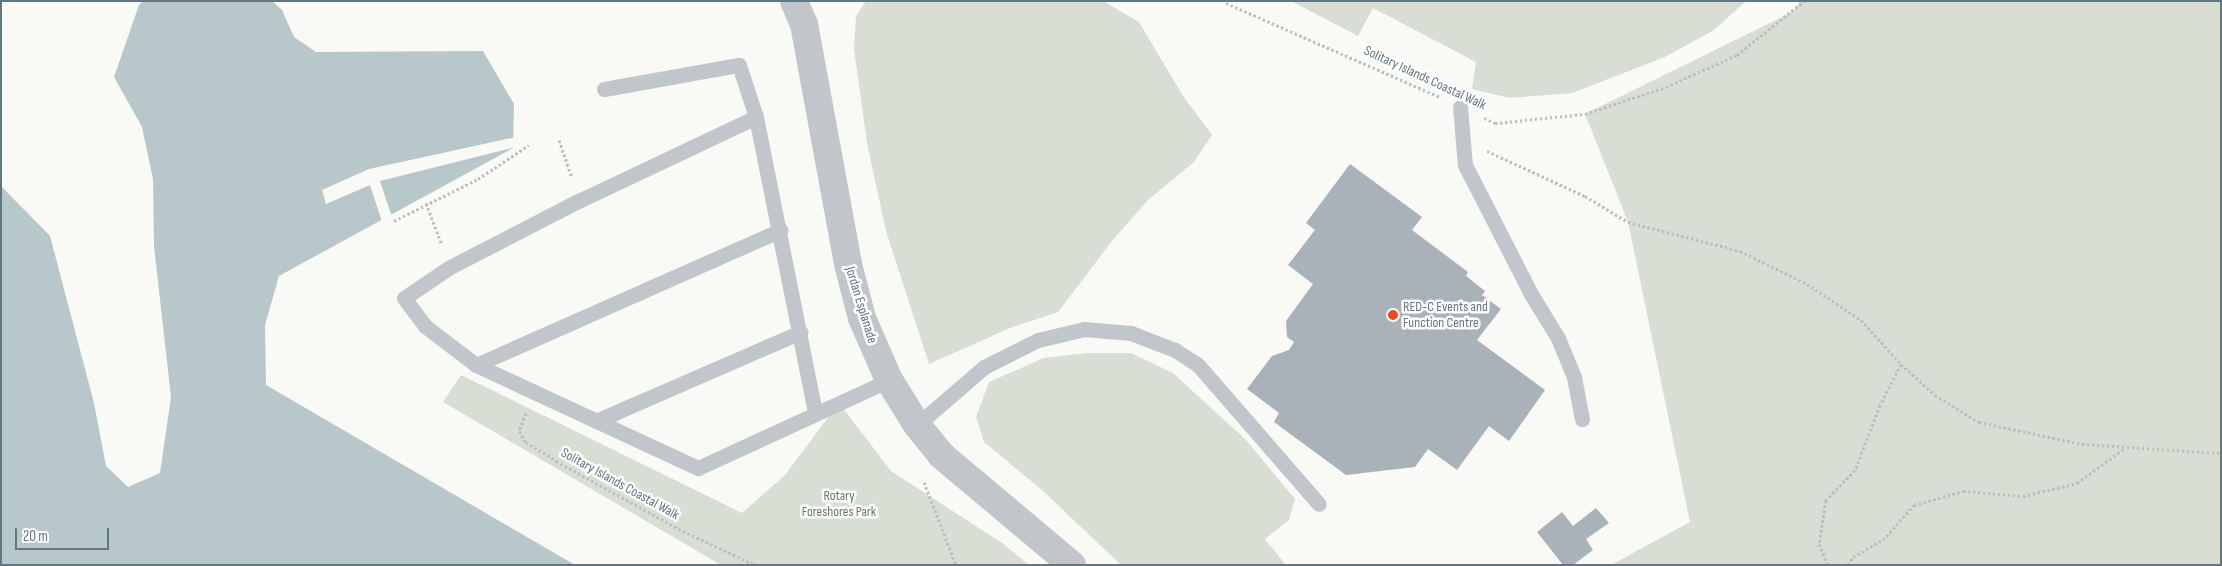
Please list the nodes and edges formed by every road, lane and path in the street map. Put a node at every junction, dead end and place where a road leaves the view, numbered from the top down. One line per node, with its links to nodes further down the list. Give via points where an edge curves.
1 (794, 1): 18 (street, Jordan Esplanade, via 804,24 848,264 862,318)
2 (1804, 1): 5 (path, Solitary Islands Coastal Walk, via 1737,55 1666,88 1585,114 1494,123)
3 (1226, 3): 5 (path, Solitary Islands Coastal Walk)
4 (604, 89): 6 (lane, via 739,65)
5 (1460, 107): 8 (lane)
6 (756, 117): 13 (lane); 17 (lane, via 578,201 450,267 404,298 425,326)
7 (559, 140): 10 (path)
8 (1463, 140): 16 (path, via 1585,196 1628,222 1740,251 1807,284 1861,320); 21 (lane, via 1465,165 1531,294 1558,338 1574,377)
9 (529, 145): 11 (path, via 478,179)
10 (571, 175)
11 (426, 203): 12 (path); 14 (path)
12 (394, 221)
13 (780, 230): 15 (lane); 17 (lane)
14 (438, 235)
15 (801, 332): 20 (lane); 22 (lane)
16 (1901, 364): 24 (path, via 1935,395 1979,422 2082,444); 29 (path, via 1880,405 1855,470 1826,500 1819,544)
17 (476, 365): 19 (lane)
18 (889, 380): 20 (lane); 23 (street, Jordan Esplanade)
19 (534, 392): 22 (lane); 27 (path, Solitary Islands Coastal Walk, via 519,431 526,442 683,532)
20 (815, 413): 22 (lane, via 698,468)
21 (1582, 419)
22 (596, 421)
23 (917, 425): 26 (lane, via 984,367 1038,340 1084,329 1131,333 1175,350 1198,365); 28 (street, Jordan Esplanade, via 949,461)
24 (2125, 448): 25 (path); 30 (path, via 2077,483 2023,496 1963,491 1914,506 1883,540 1853,557)
25 (2221, 453)
26 (1319, 504)
27 (755, 565)
28 (1072, 565)
29 (1828, 565)
30 (1848, 565)

